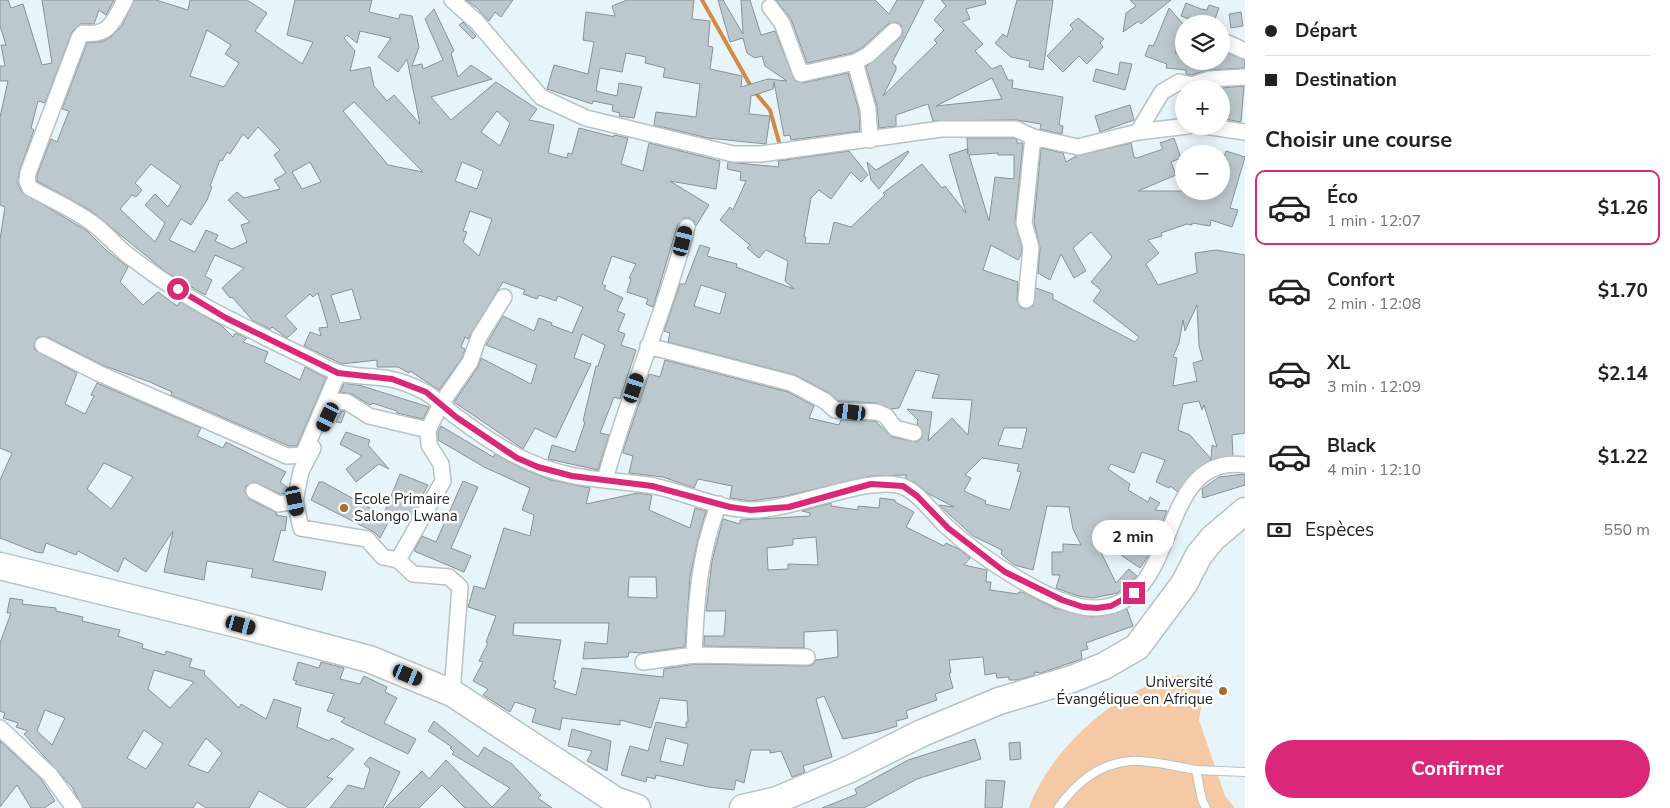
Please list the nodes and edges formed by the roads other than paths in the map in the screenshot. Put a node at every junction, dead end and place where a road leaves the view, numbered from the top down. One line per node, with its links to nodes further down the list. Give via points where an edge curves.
1 (125, 0): 20 (street, via 114,22 102,33 83,33 79,38 28,173 30,188 92,223 127,255 226,318)
2 (452, 0): 14 (street, via 476,21 541,98 586,118 733,154 761,154)
3 (770, 6): 7 (street, via 782,24 801,74)
4 (894, 30): 7 (street, via 868,55)
5 (1230, 44): 6 (street)
6 (1245, 51)
7 (855, 62): 14 (street, via 868,109)
8 (1245, 77): 11 (street, via 1209,79 1192,85 1179,82 1162,92)
9 (1175, 128): 11 (street)
10 (1230, 130): 12 (street)
11 (1138, 132): 13 (street, via 1078,147)
12 (1245, 132)
13 (1033, 137): 14 (street, via 1016,129 940,129); 17 (street, via 1024,223 1031,247)
14 (870, 140)
15 (687, 227): 19 (street, via 676,271)
16 (504, 297): 21 (street, via 479,337 470,362)
17 (1026, 300)
18 (43, 345): 20 (street, via 287,456 303,455)
19 (648, 346): 23 (street, via 791,384 835,410 877,412 886,416 895,428); 25 (street)
20 (338, 373): 21 (street, via 392,379 426,392)
21 (440, 404): 22 (street); 25 (street, via 517,458 558,473)
22 (428, 430): 27 (street, via 369,416 347,402 336,401 301,471); 30 (street, via 429,444 441,464 443,481)
23 (914, 433)
24 (1245, 465): 28 (street, via 1215,466 1202,474 1181,502 1156,563 1143,582 1122,602 1097,608 1062,600 1005,572 948,528 903,486 871,484 789,507 751,510)
25 (605, 480): 28 (street, via 652,486)
26 (254, 491): 27 (street, via 280,504)
27 (295, 501): 30 (street, via 301,528 367,539 383,557)
28 (719, 504): 32 (street, via 703,558 696,603)
29 (1245, 511): 41 (highway, via 1213,538 1184,584 1136,647 1104,666 999,701 786,796)
30 (398, 560): 35 (street, via 413,574 449,577 460,587)
31 (0, 566): 35 (highway, via 369,659)
32 (694, 655): 33 (street); 34 (street)
33 (807, 657)
34 (643, 662)
35 (452, 693): 39 (highway)
36 (0, 728): 40 (street, via 50,775)
37 (1196, 770): 38 (lane); 42 (lane, via 1131,760 1099,769 1073,787); 43 (lane)
38 (1245, 772)
39 (624, 805)
40 (74, 808)
41 (743, 808)
42 (1058, 808)
43 (1206, 808)

